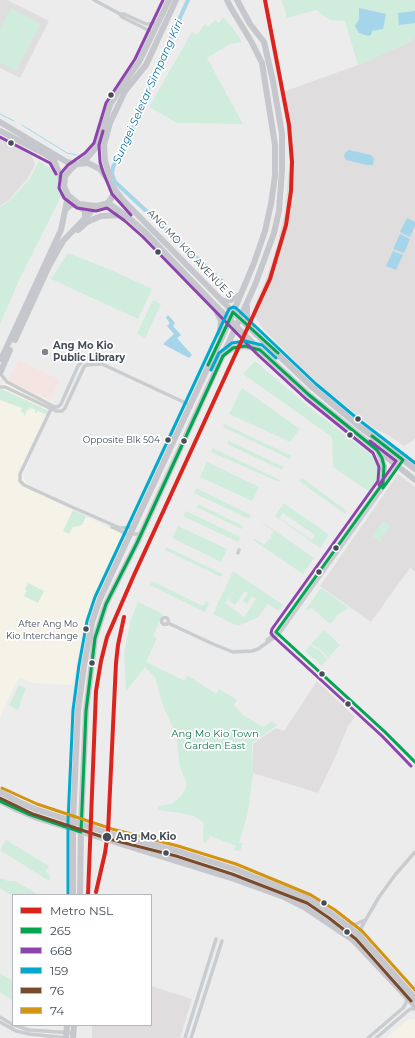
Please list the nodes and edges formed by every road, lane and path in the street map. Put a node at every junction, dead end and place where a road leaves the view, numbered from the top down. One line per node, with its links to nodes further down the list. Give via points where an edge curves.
1 (94, 0): 6 (street)
2 (169, 0): 7 (main road)
3 (176, 0): 14 (main road, via 146,65 120,100 104,145)
4 (227, 0): 24 (main road, via 262,63 275,145 275,176 265,231)
5 (237, 0): 27 (main road, via 250,24 264,42 279,111 282,140 279,211 267,255)
6 (120, 14): 7 (street, via 146,24); 8 (street)
7 (159, 23): 8 (main road)
8 (154, 33): 12 (main road, via 139,62 110,105 100,140)
9 (0, 122): 11 (main road)
10 (0, 131): 11 (main road)
11 (27, 142): 13 (main road); 16 (main road, via 54,160)
12 (91, 152): 13 (main road, via 75,161); 14 (main road, via 91,160 96,164 101,164); 15 (main road, via 84,161)
13 (63, 160): 15 (main road)
14 (105, 160): 17 (main road)
15 (77, 164): 16 (main road, via 66,174); 17 (main road, via 88,163 100,169)
16 (64, 186): 19 (main road, via 74,201); 20 (main road)
17 (116, 192): 18 (main road); 25 (main road, ANG MO KIO AVENUE 5)
18 (108, 203): 19 (main road); 21 (main road, ANG MO KIO AVENUE 5)
19 (94, 206): 22 (main road)
20 (66, 210): 22 (main road, via 72,205 77,205 85,211); 36 (main road, via 62,230)
21 (128, 217): 23 (main road, via 101,216 87,222); 26 (main road, ANG MO KIO AVENUE 5)
22 (85, 218): 23 (main road, via 67,236)
23 (49, 266): 38 (main road)
24 (240, 295): 25 (main road); 28 (main road)
25 (222, 301): 28 (main road, ANG MO KIO AVENUE 5)
26 (213, 303): 30 (main road, ANG MO KIO AVENUE 5); 33 (main road, via 222,327)
27 (247, 303): 29 (main road); 32 (main road, via 247,316)
28 (233, 312): 29 (main road, ANG MO KIO AVENUE 5); 30 (main road)
29 (240, 318): 31 (main road); 32 (main road, ANG MO KIO AVENUE 5)
30 (230, 320): 31 (main road, ANG MO KIO AVENUE 5); 33 (main road)
31 (237, 327): 34 (main road, ANG MO KIO AVENUE 5); 35 (main road)
32 (252, 329): 43 (main road, ANG MO KIO AVENUE 5, via 319,393)
33 (218, 343): 40 (main road)
34 (260, 350): 35 (main road, via 245,346 233,348); 42 (main road, ANG MO KIO AVENUE 5, via 309,395)
35 (223, 356): 49 (main road)
36 (0, 359)
37 (102, 364): 40 (street); 41 (street, via 86,365 62,411); 41 (street, via 88,358 81,362 61,404)
38 (0, 373): 41 (street, via 7,382)
39 (0, 387): 41 (street)
40 (190, 405): 48 (main road)
41 (53, 408): 50 (street, via 20,474 20,481)
42 (377, 450): 44 (main road, ANG MO KIO AVENUE 5); 47 (main road, via 384,466)
43 (402, 459): 44 (street); 45 (main road, ANG MO KIO AVENUE 5)
44 (397, 466): 46 (main road, ANG MO KIO AVENUE 5); 47 (street); 55 (street)
45 (415, 469)
46 (415, 480)
47 (383, 482): 55 (street)
48 (152, 488): 49 (main road, via 153,493); 51 (main road)
49 (160, 492): 52 (main road)
50 (91, 516): 51 (street, via 120,528); 53 (street)
51 (134, 527): 53 (main road)
52 (141, 534): 53 (street); 62 (main road, via 106,604 96,638 86,711)
53 (130, 535): 59 (main road, via 92,622 78,710)
54 (168, 622): 55 (street, via 234,652 258,649)
55 (277, 633): 56 (street)
56 (415, 762)
57 (0, 792): 60 (main road, via 18,802)
58 (0, 801): 63 (main road, via 28,814)
59 (74, 811): 60 (main road); 61 (main road)
60 (63, 819): 61 (main road)
61 (73, 821): 62 (main road); 63 (main road)
62 (81, 824): 64 (main road); 69 (main road, via 250,874 308,899)
63 (73, 829): 64 (main road); 66 (main road)
64 (81, 832): 67 (main road); 73 (main road, via 234,879 304,907 353,940)
65 (415, 852): 68 (street, via 395,875)
66 (72, 894)
67 (80, 894)
68 (366, 919): 69 (street); 70 (street)
69 (347, 925): 70 (main road)
70 (359, 935): 74 (main road)
71 (216, 939): 82 (street)
72 (222, 941): 83 (street)
73 (407, 997): 75 (main road); 84 (street, via 403,1008)
74 (415, 998)
75 (415, 1007): 85 (street)
76 (0, 1017): 78 (street)
77 (0, 1022): 80 (street, via 16,1031 29,1034)
78 (12, 1024)
79 (17, 1026): 80 (street)
80 (67, 1036): 81 (street)
81 (74, 1036)
82 (185, 1038)
83 (191, 1038)
84 (368, 1038)
85 (376, 1038)

